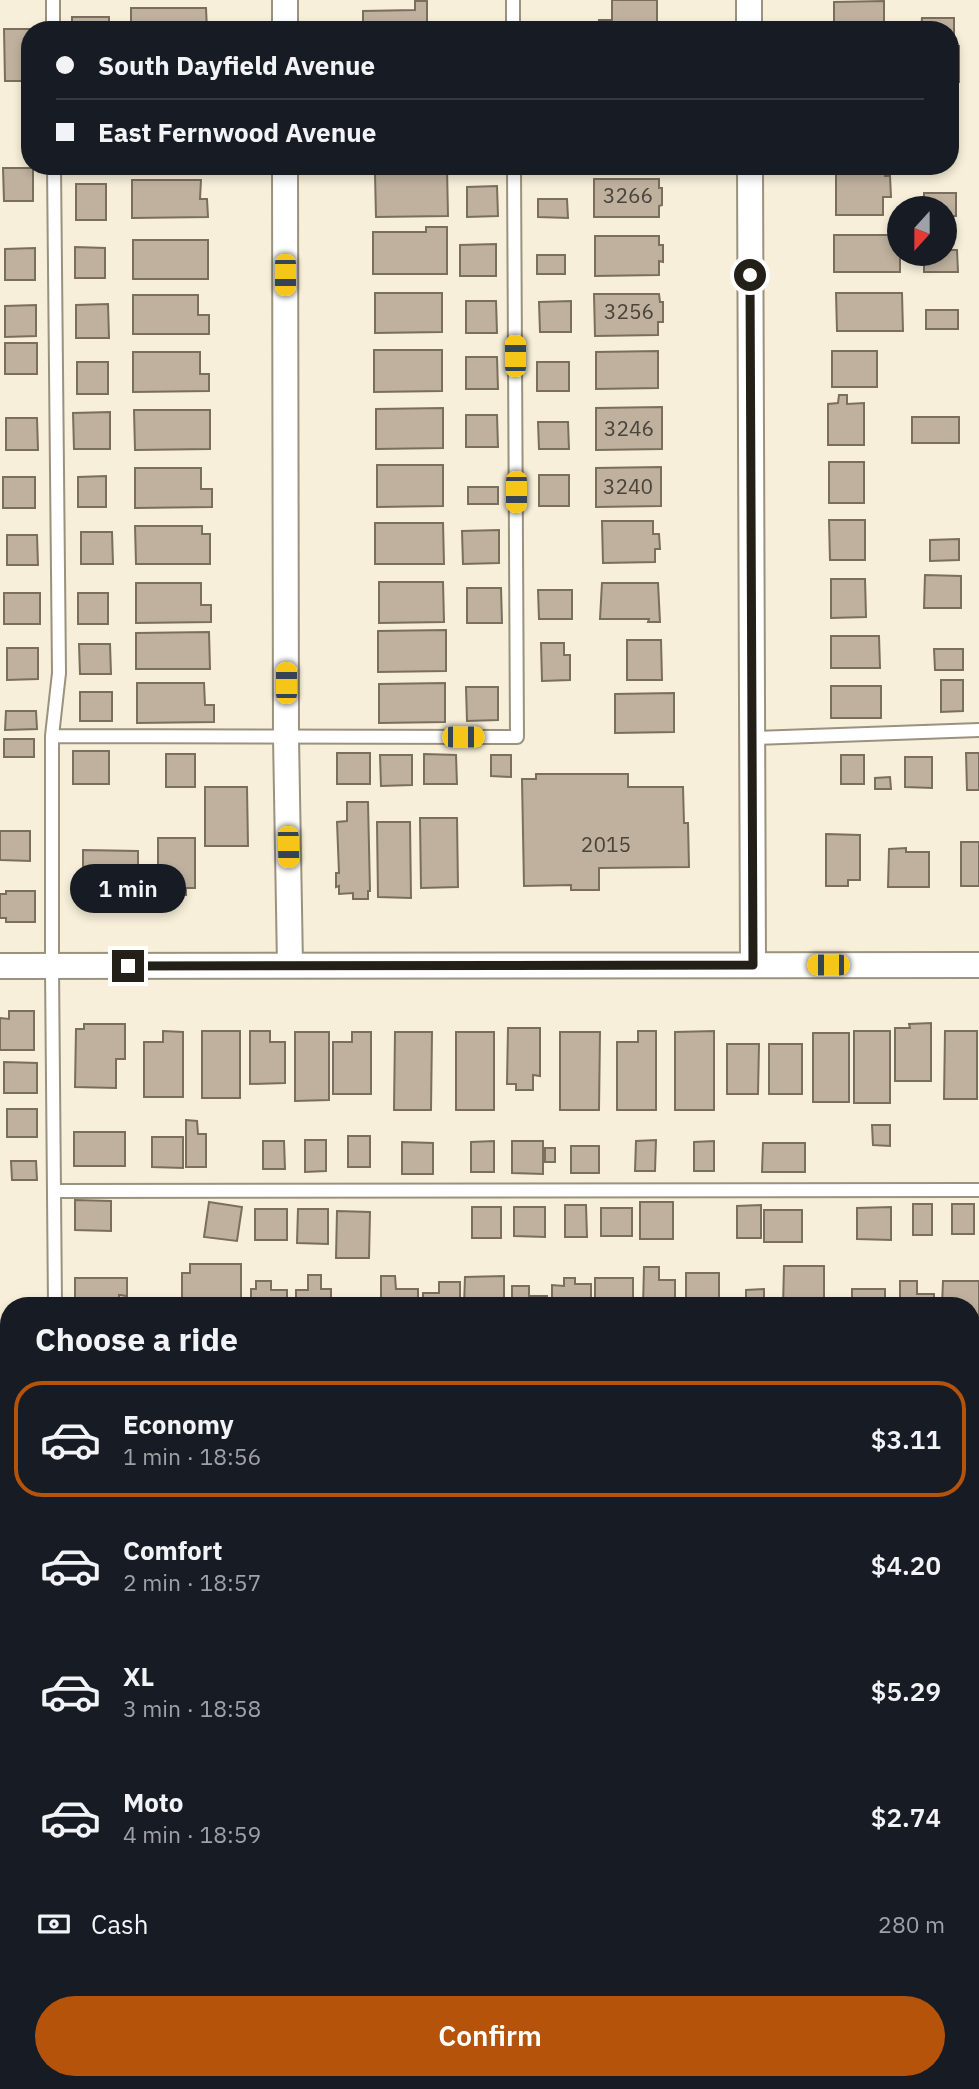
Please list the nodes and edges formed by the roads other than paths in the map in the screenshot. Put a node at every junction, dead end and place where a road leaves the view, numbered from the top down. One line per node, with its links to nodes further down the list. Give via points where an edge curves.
1 (53, 0): 5 (lane)
2 (285, 0): 6 (street)
3 (513, 0): 7 (lane)
4 (749, 0): 8 (street)
5 (53, 21)
6 (285, 21)
7 (513, 21)
8 (749, 21)
9 (54, 175): 14 (lane, via 59,673)
10 (285, 175): 15 (street)
11 (514, 175): 15 (lane, via 517,737)
12 (750, 175): 16 (street)
13 (979, 730): 16 (lane)
14 (52, 736): 15 (lane); 21 (lane)
15 (286, 737): 17 (street)
16 (753, 738): 18 (street)
17 (290, 965): 18 (street); 21 (street)
18 (753, 965): 19 (street)
19 (979, 965)
20 (0, 966): 21 (street)
21 (52, 967): 23 (lane)
22 (979, 1190): 23 (lane)
23 (56, 1191): 24 (lane)
24 (55, 1297)

